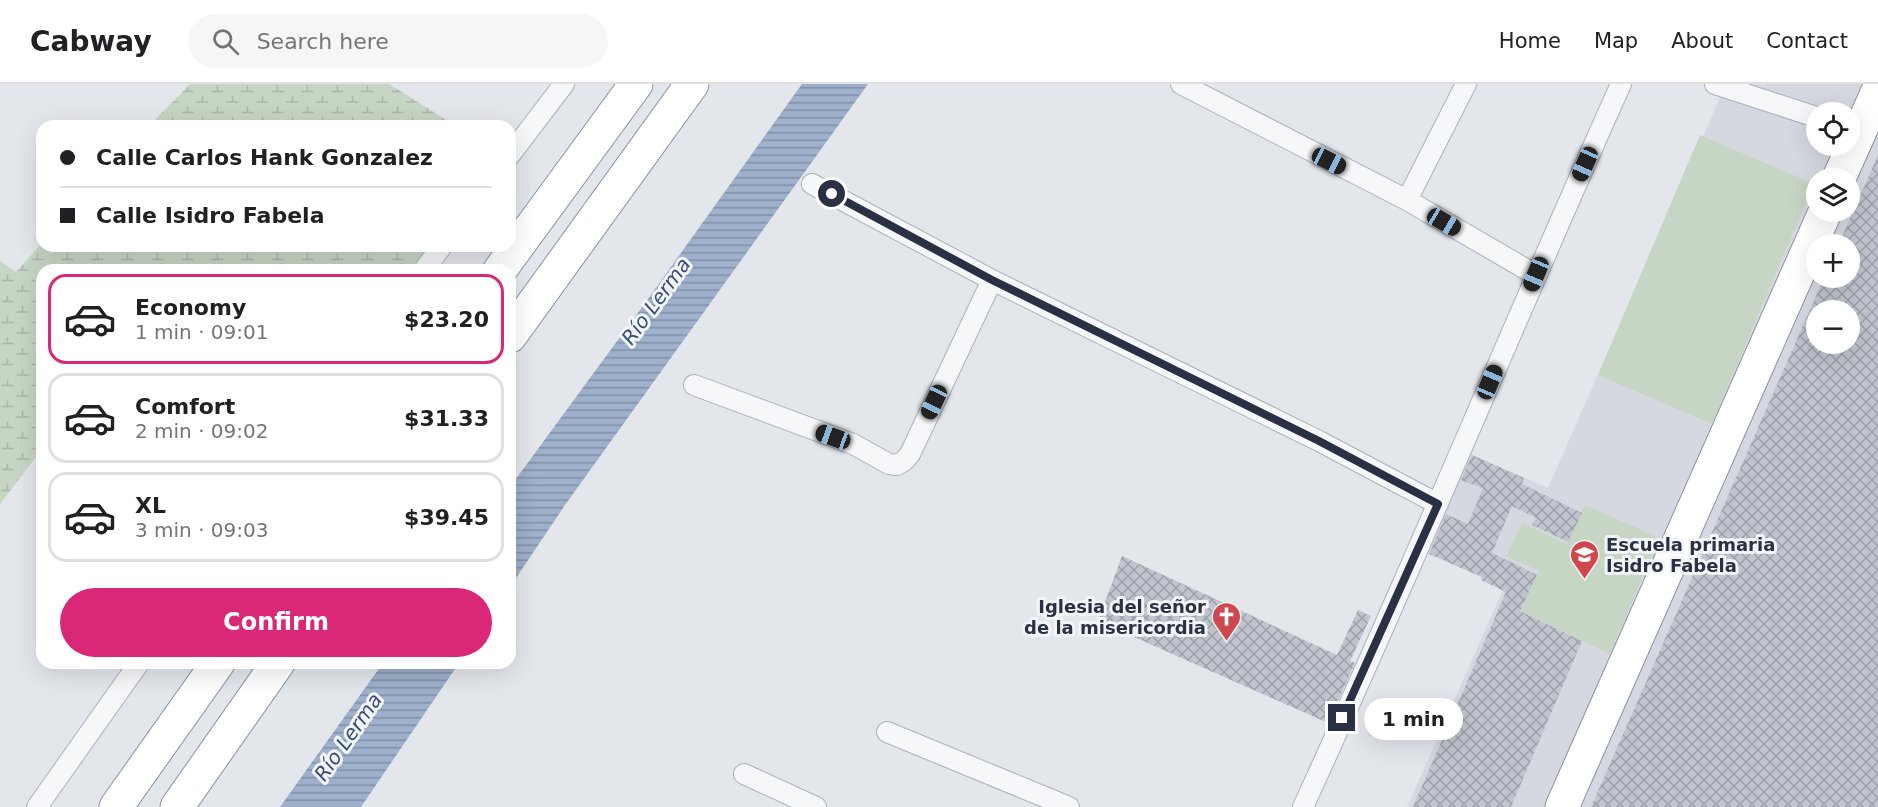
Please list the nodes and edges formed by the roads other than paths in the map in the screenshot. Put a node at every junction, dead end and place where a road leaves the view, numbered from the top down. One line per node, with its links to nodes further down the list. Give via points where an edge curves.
1 (564, 84): 11 (street)
2 (636, 84): 15 (highway)
3 (692, 84): 18 (highway)
4 (1180, 84): 13 (street)
5 (1466, 84): 13 (street)
6 (1621, 84): 16 (street)
7 (1726, 86): 9 (street)
8 (1878, 91): 10 (highway)
9 (1806, 114)
10 (1860, 122)
11 (516, 147)
12 (812, 184): 17 (street)
13 (1407, 201): 16 (street)
14 (1821, 222): 32 (highway)
15 (516, 248)
16 (1536, 274): 20 (street)
17 (992, 280): 19 (street, via 910,454 897,465 853,444); 20 (street)
18 (516, 328)
19 (694, 385)
20 (1438, 504): 31 (street)
21 (135, 669): 26 (street)
22 (214, 669): 27 (highway)
23 (274, 669): 28 (highway)
24 (886, 732): 30 (street)
25 (744, 774): 29 (street)
26 (37, 807)
27 (116, 807)
28 (177, 807)
29 (816, 807)
30 (1069, 807)
31 (1303, 807)
32 (1563, 807)

